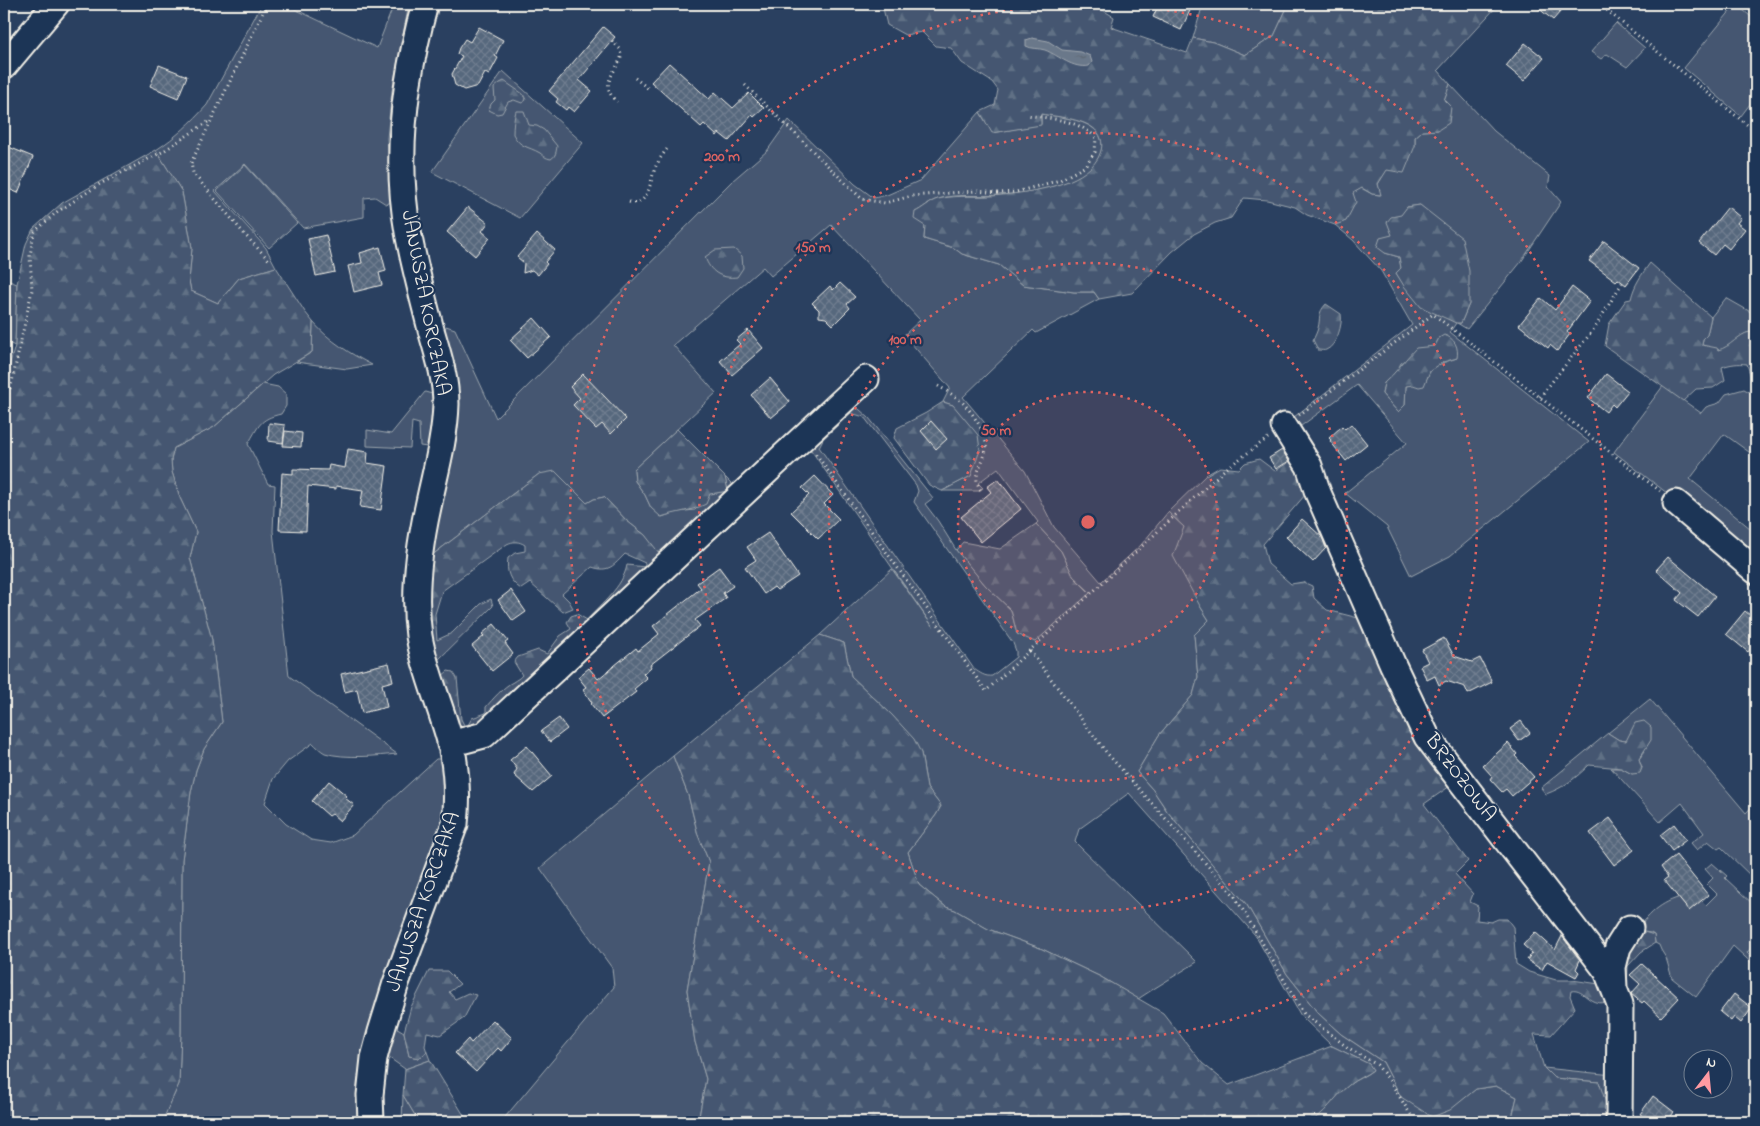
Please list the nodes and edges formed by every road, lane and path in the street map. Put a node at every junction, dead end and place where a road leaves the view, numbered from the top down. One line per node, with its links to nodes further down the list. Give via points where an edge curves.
1 (56, 4): 6 (street)
2 (266, 4): 12 (path)
3 (425, 4): 28 (street, JANUSZA KORCZAKA, via 408,84 401,162 408,231 441,366 446,402 444,429 420,552 417,599 419,637)
4 (1599, 4): 13 (path)
5 (612, 41): 10 (path, via 622,55 608,87)
6 (4, 66)
7 (634, 78): 9 (path)
8 (745, 85): 11 (path, via 862,199 885,203 912,196 967,191 1016,192 1060,180 1084,167 1096,152 1096,138 1088,130 1069,122)
9 (650, 90)
10 (617, 102)
11 (1027, 115)
12 (211, 120): 16 (path, via 191,163 193,173); 21 (path, via 162,152 100,184 57,212 34,232 30,256 32,290)
13 (1756, 132)
14 (667, 149): 15 (path, via 655,167 642,201)
15 (629, 202)
16 (271, 262)
17 (1622, 283): 20 (path, via 1594,330)
18 (866, 379): 23 (street)
19 (938, 386): 24 (path, via 965,405 984,433 986,448 976,478 976,485)
20 (1540, 397): 22 (path, via 1433,314); 25 (path)
21 (4, 408)
22 (1284, 426): 27 (path, via 1223,471); 30 (street, BRZOZOWA, via 1309,466 1392,665 1427,736 1607,971)
23 (804, 437): 27 (path, via 986,691); 28 (street, via 484,735)
24 (982, 493)
25 (1676, 503): 26 (street)
26 (1756, 571)
27 (1030, 651): 32 (path, via 1106,752 1234,895 1304,1014 1377,1065)
28 (450, 744): 31 (street, JANUSZA KORCZAKA, via 458,800 455,824 381,1032 374,1058)
29 (1630, 928): 30 (street, via 1618,947)
30 (1610, 982): 33 (street, BRZOZOWA, via 1620,1004)
31 (371, 1122)
32 (1415, 1122)
33 (1620, 1122)

